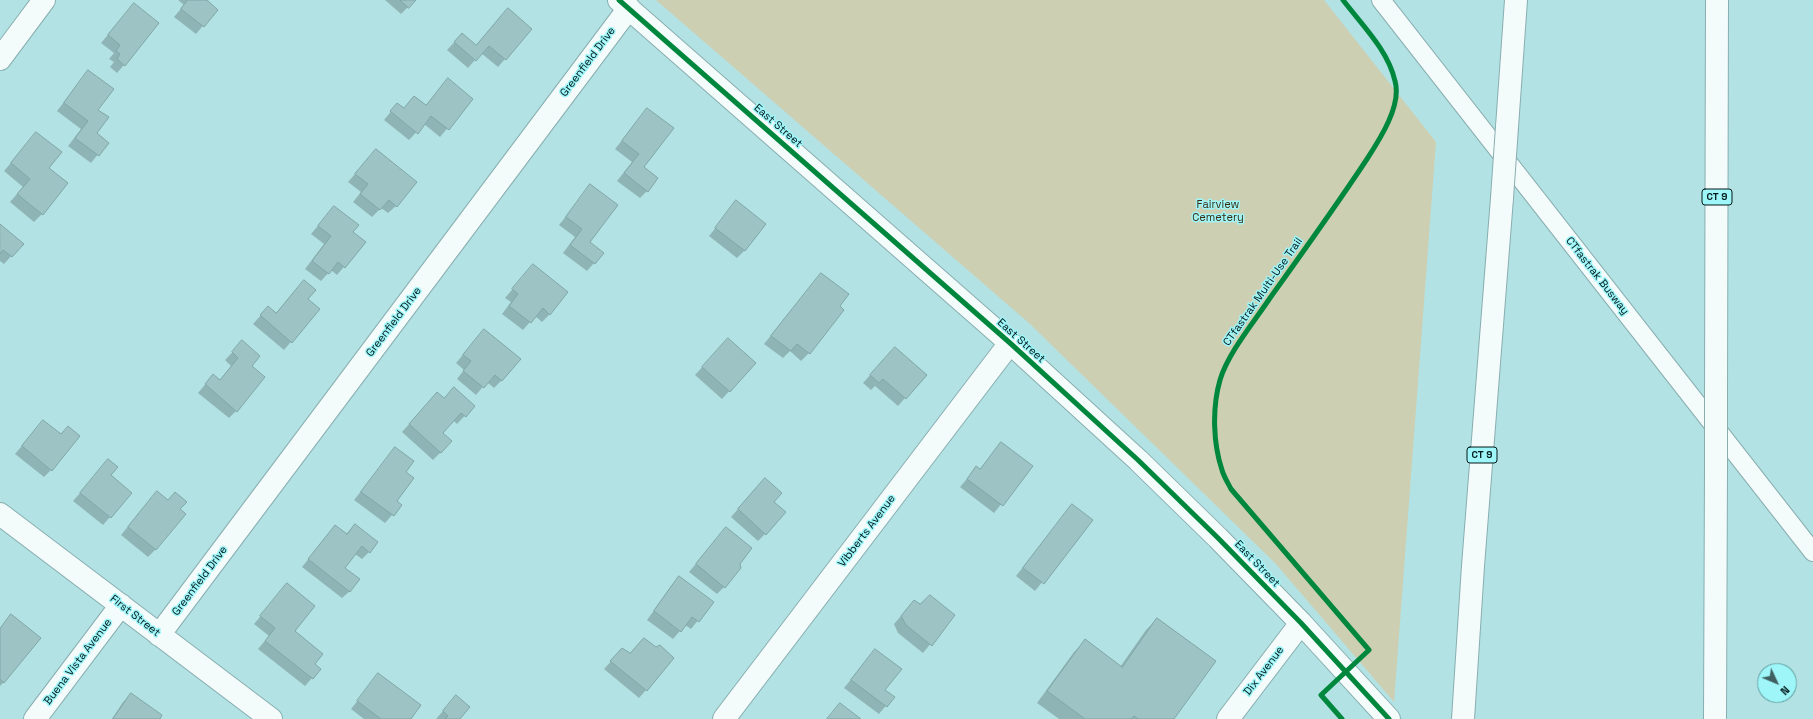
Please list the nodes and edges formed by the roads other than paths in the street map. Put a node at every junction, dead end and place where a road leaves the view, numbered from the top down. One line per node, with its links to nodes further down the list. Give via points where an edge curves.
1 (44, 0): 6 (main road)
2 (1381, 0): 9 (lane, CTfastrak Busway)
3 (1516, 0): 13 (main road, CT 9, bridge)
4 (1717, 0): 19 (main road, CT 9, bridge)
5 (624, 4): 7 (main road, East Street); 12 (main road, Greenfield Drive)
6 (0, 59)
7 (1010, 343): 11 (main road, East Street, via 1138,460); 16 (main road, Vibberts Avenue)
8 (0, 514): 10 (main road, First Street)
9 (1813, 552)
10 (121, 605): 12 (main road, First Street); 14 (main road, Buena Vista Avenue)
11 (1301, 623): 17 (main road, Dix Avenue); 18 (main road, East Street)
12 (159, 635): 15 (main road, First Street)
13 (1463, 716)
14 (35, 719)
15 (271, 719)
16 (724, 719)
17 (1228, 719)
18 (1389, 719)
19 (1715, 719)

